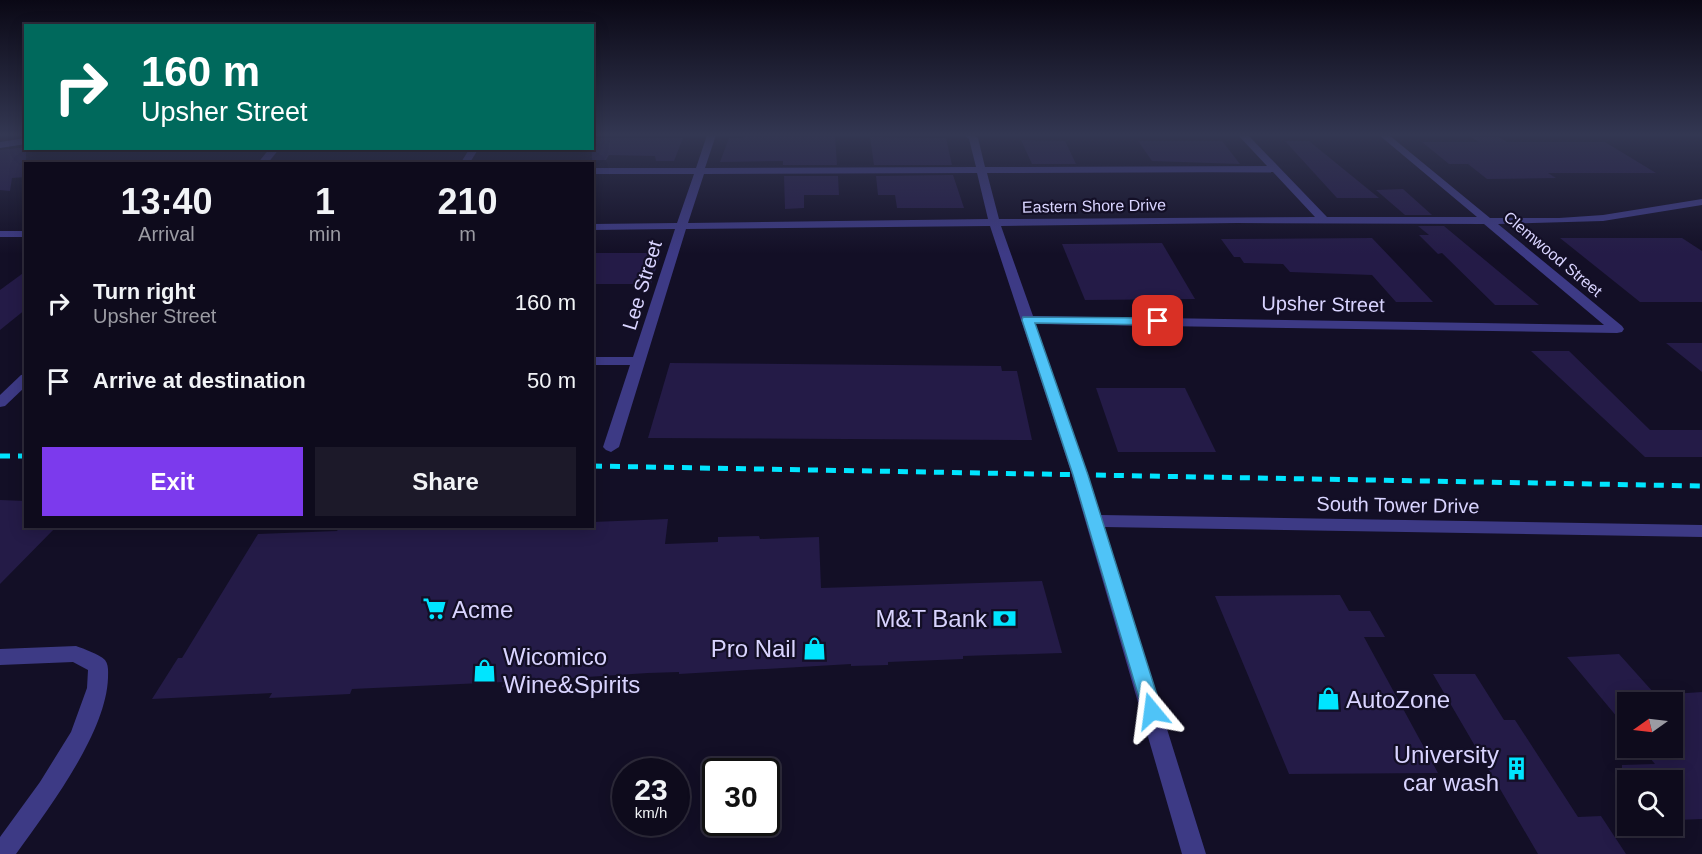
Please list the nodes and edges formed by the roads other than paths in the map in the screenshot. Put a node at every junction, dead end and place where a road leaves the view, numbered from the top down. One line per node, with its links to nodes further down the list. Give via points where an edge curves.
1 (698, 175): 9 (street, Lee Street)
2 (984, 175): 8 (street)
3 (1280, 175): 6 (street)
4 (1432, 175): 7 (street, Clemwood Street)
5 (1702, 202): 7 (street, Eastern Shore Drive, via 1603,218)
6 (1325, 221): 7 (street, Eastern Shore Drive); 8 (street, Eastern Shore Drive)
7 (1488, 222): 14 (street, Clemwood Street)
8 (995, 224): 9 (street, Eastern Shore Drive); 13 (street)
9 (680, 226): 10 (street, Eastern Shore Drive); 16 (street, Lee Street)
10 (594, 227)
11 (0, 234): 12 (street)
12 (24, 234)
13 (1028, 320): 14 (street, Upsher Street); 20 (street)
14 (1617, 329)
15 (594, 361): 16 (street)
16 (639, 361): 19 (street, Lee Street)
17 (24, 380): 18 (street)
18 (0, 403)
19 (612, 447)
20 (1093, 521): 21 (street, South Tower Drive); 24 (street)
21 (1699, 533)
22 (0, 657): 23 (street, via 76,654 98,666 100,682 64,766)
23 (2, 854)
24 (1194, 854)

